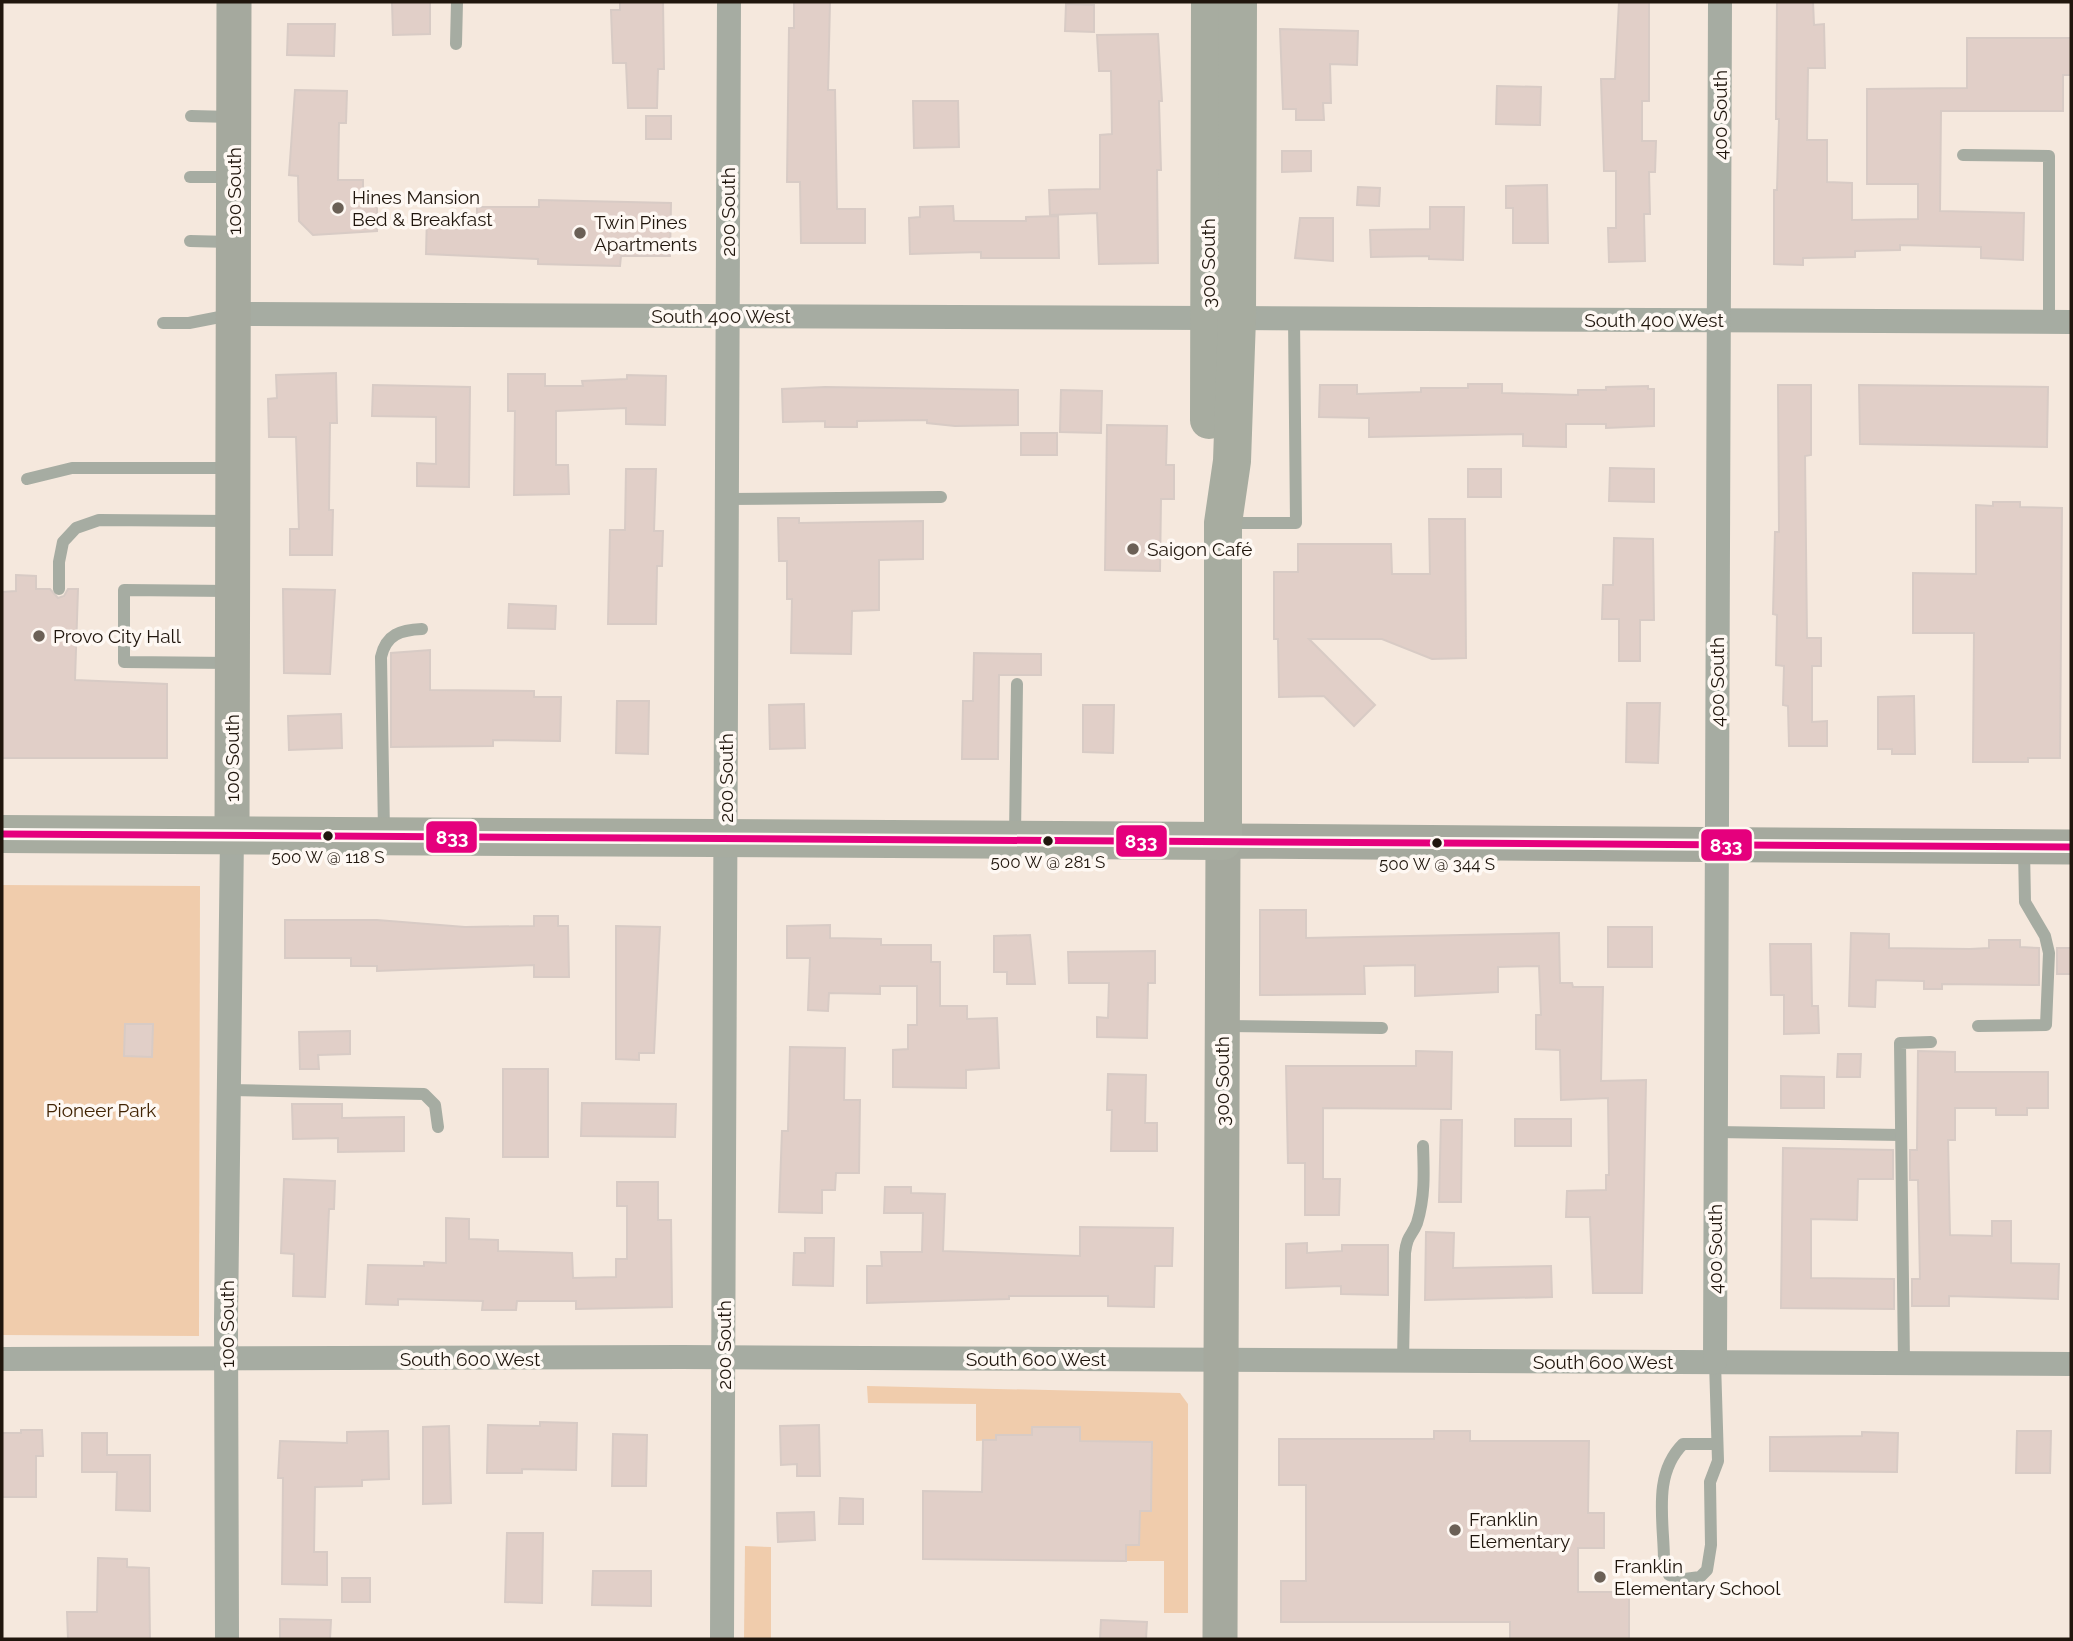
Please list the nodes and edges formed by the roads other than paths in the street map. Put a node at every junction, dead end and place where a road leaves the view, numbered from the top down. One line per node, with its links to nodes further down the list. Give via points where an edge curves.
1 (234, 2): 9 (street, 100 South)
2 (457, 2): 7 (lane)
3 (729, 2): 16 (street, 200 South)
4 (1210, 2): 17 (main road, 300 South)
5 (1238, 2): 17 (main road, 300 South)
6 (1720, 2): 19 (street, 400 South)
7 (456, 44)
8 (191, 116): 9 (lane)
9 (234, 117): 12 (street, 100 South)
10 (1963, 155): 20 (lane, via 2049,156)
11 (190, 177): 12 (lane)
12 (234, 177): 14 (street, 100 South)
13 (190, 242): 14 (lane)
14 (234, 242): 15 (street, 100 South)
15 (234, 314): 16 (street, South 400 West); 21 (lane); 22 (street, 100 South)
16 (728, 316): 17 (street, South 400 West); 25 (street, 200 South)
17 (1222, 318): 18 (street, South 400 West); 27 (main road, 300 South, via 1209,459)
18 (1294, 318): 19 (street, South 400 West); 27 (lane, via 1296,523)
19 (1719, 320): 20 (street, South 400 West); 39 (street, 400 South)
20 (2060, 322)
21 (163, 323)
22 (233, 468): 23 (lane, via 72,468); 26 (street, 100 South)
23 (27, 479)
24 (941, 497): 25 (lane)
25 (727, 499): 36 (street, 200 South)
26 (233, 521): 28 (lane, via 99,520 76,528 63,542); 29 (street, 100 South)
27 (1223, 523): 38 (main road, 300 South)
28 (59, 589)
29 (232, 591): 31 (street, 100 South); 31 (lane, via 124,590 124,662)
30 (422, 629): 35 (lane, via 395,634 386,642 381,657)
31 (232, 663): 34 (street, 100 South)
32 (1017, 684): 37 (lane)
33 (2, 834): 34 (main road)
34 (232, 835): 35 (main road); 46 (street, 100 South)
35 (384, 836): 36 (main road)
36 (725, 838): 37 (main road); 51 (street, 200 South)
37 (1015, 840): 38 (main road)
38 (1223, 841): 39 (street); 42 (street, 300 South)
39 (1717, 845): 40 (street); 48 (street, 400 South)
40 (2024, 847): 41 (street); 43 (lane, via 2025,902 2045,936 2049,953 2046,1025)
41 (2071, 847)
42 (1222, 1026): 44 (lane); 54 (street, 300 South)
43 (1978, 1026)
44 (1382, 1028)
45 (1931, 1042): 49 (lane, via 1900,1042)
46 (231, 1090): 47 (lane, via 424,1094 435,1105); 53 (street, 100 South)
47 (438, 1127)
48 (1716, 1132): 49 (lane); 56 (street, 400 South)
49 (1901, 1135): 57 (lane)
50 (1423, 1146): 55 (lane, via 1424,1192 1405,1252)
51 (724, 1357): 53 (street, South 600 West); 54 (street, South 600 West); 61 (street, 200 South)
52 (2, 1359): 53 (street, South 600 West)
53 (227, 1360): 60 (street, 100 South)
54 (1221, 1360): 55 (street, South 600 West); 62 (street, 300 South)
55 (1403, 1361): 56 (street, South 600 West)
56 (1715, 1362): 57 (street, South 600 West); 59 (lane)
57 (1904, 1363): 58 (street, South 600 West)
58 (2071, 1364)
59 (1717, 1444): 59 (lane, via 1718,1461 1710,1482 1707,1570 1700,1577 1685,1579 1669,1575 1664,1561 1664,1473 1670,1457 1683,1444)
60 (227, 1639)
61 (722, 1639)
62 (1220, 1639)

